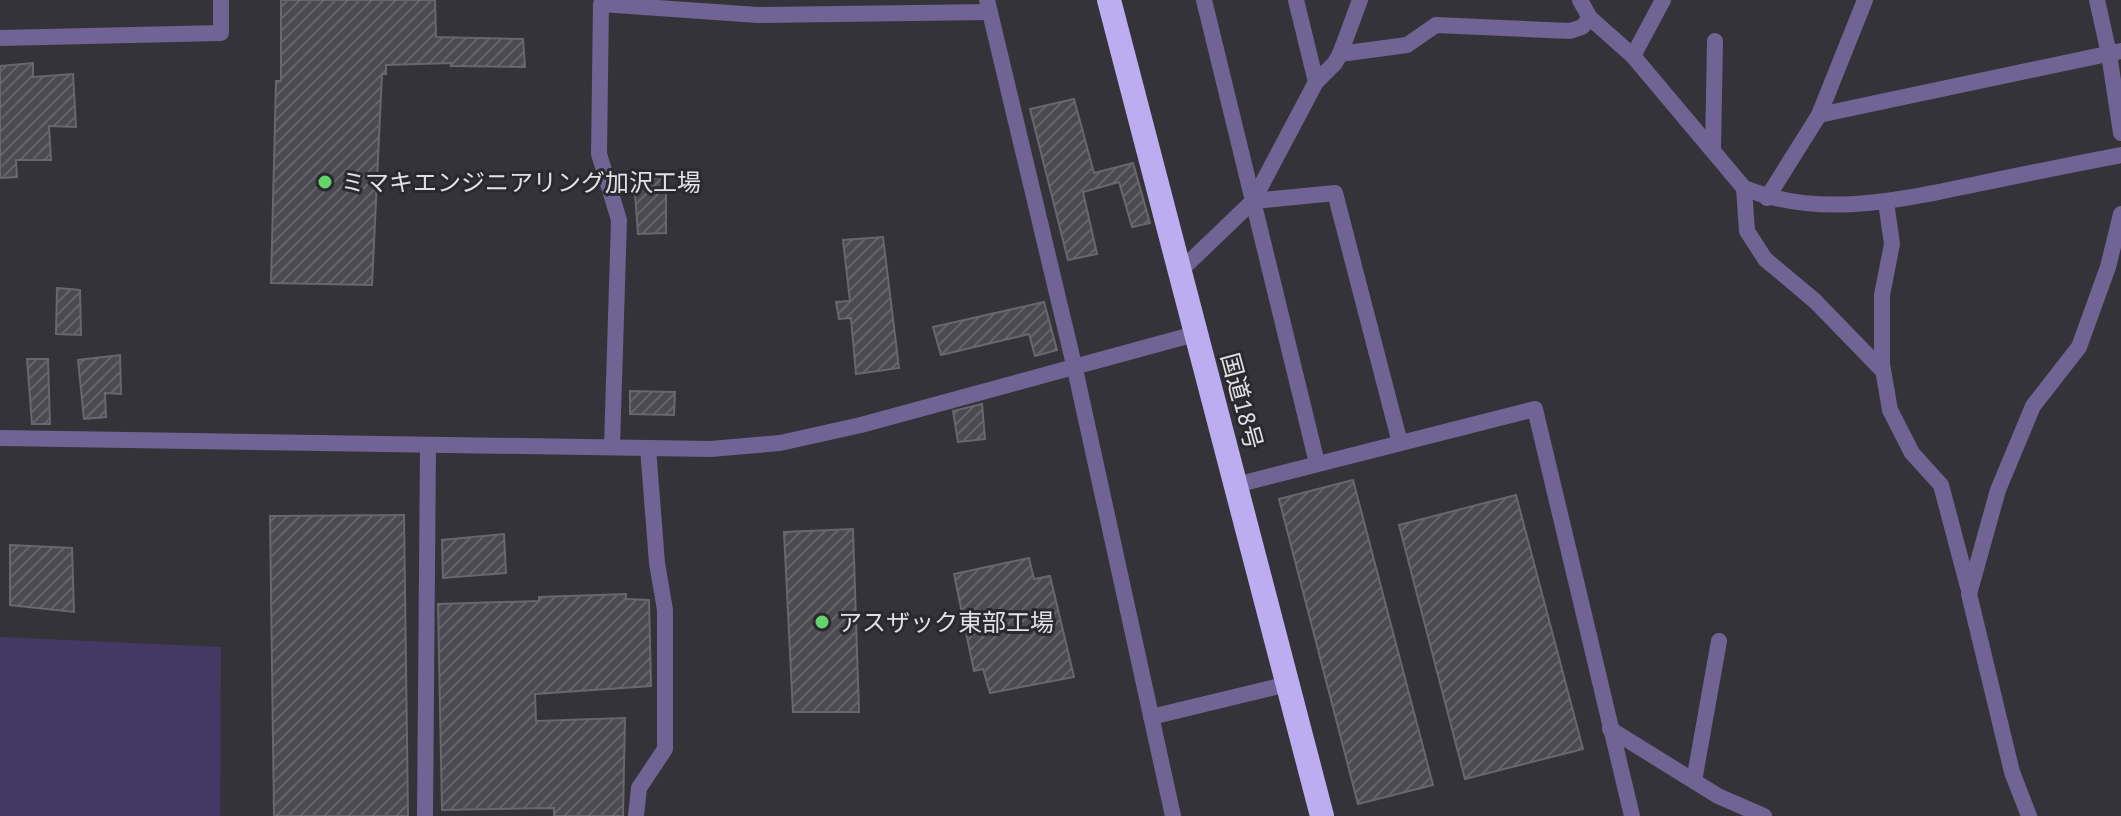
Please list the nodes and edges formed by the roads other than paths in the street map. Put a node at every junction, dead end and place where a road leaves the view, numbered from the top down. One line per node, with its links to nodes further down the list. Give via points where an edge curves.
1 (221, 0): 12 (street, via 221,33)
2 (1109, 0): 27 (highway, 国道18号)
3 (1204, 0): 24 (street)
4 (1296, 0): 17 (street)
5 (1360, 0): 15 (street)
6 (1580, 0): 11 (street)
7 (1663, 0): 16 (street)
8 (1865, 0): 18 (street)
9 (2097, 0): 14 (street)
10 (989, 6): 29 (street); 34 (street, via 758,15 601,4 599,154 619,220)
11 (1590, 18): 15 (street, via 1570,31 1436,25 1407,45); 16 (street)
12 (0, 38)
13 (1715, 41): 20 (street)
14 (2115, 52): 18 (street); 19 (street)
15 (1340, 54): 17 (street)
16 (1633, 56): 20 (street)
17 (1316, 82): 24 (street)
18 (1819, 115): 23 (street)
19 (2121, 133)
20 (1713, 149): 22 (street)
21 (2121, 155): 25 (street)
22 (1744, 188): 23 (street); 30 (street, via 1747,231 1765,259)
23 (1767, 198): 25 (street, via 1841,206)
24 (1253, 201): 27 (street); 32 (street, via 1335,193); 36 (street)
25 (1886, 202): 30 (street, via 1892,244 1882,295)
26 (2121, 214): 38 (street, via 2079,347 2033,406 1998,490)
27 (1179, 272): 28 (highway, 国道18号)
28 (1195, 334): 29 (street); 37 (highway, 国道18号)
29 (1075, 369): 35 (street, via 780,443); 41 (street)
30 (1883, 371): 38 (street, via 1900,433 1941,485)
31 (0, 438): 33 (street)
32 (1400, 443): 36 (street); 42 (street, via 1535,409)
33 (428, 445): 34 (street); 44 (street)
34 (612, 446): 35 (street)
35 (648, 448): 45 (street, via 665,610 665,749 639,788)
36 (1317, 463): 37 (street)
37 (1236, 485): 40 (highway, 国道18号)
38 (1969, 594): 50 (street, via 2012,772)
39 (1719, 641): 43 (street)
40 (1288, 684): 41 (street); 47 (highway, 国道18号)
41 (1151, 717): 46 (street)
42 (1610, 729): 43 (street); 48 (street)
43 (1694, 781): 49 (street)
44 (425, 816)
45 (636, 816)
46 (1173, 816)
47 (1322, 816)
48 (1632, 816)
49 (1764, 816)
50 (2029, 816)

